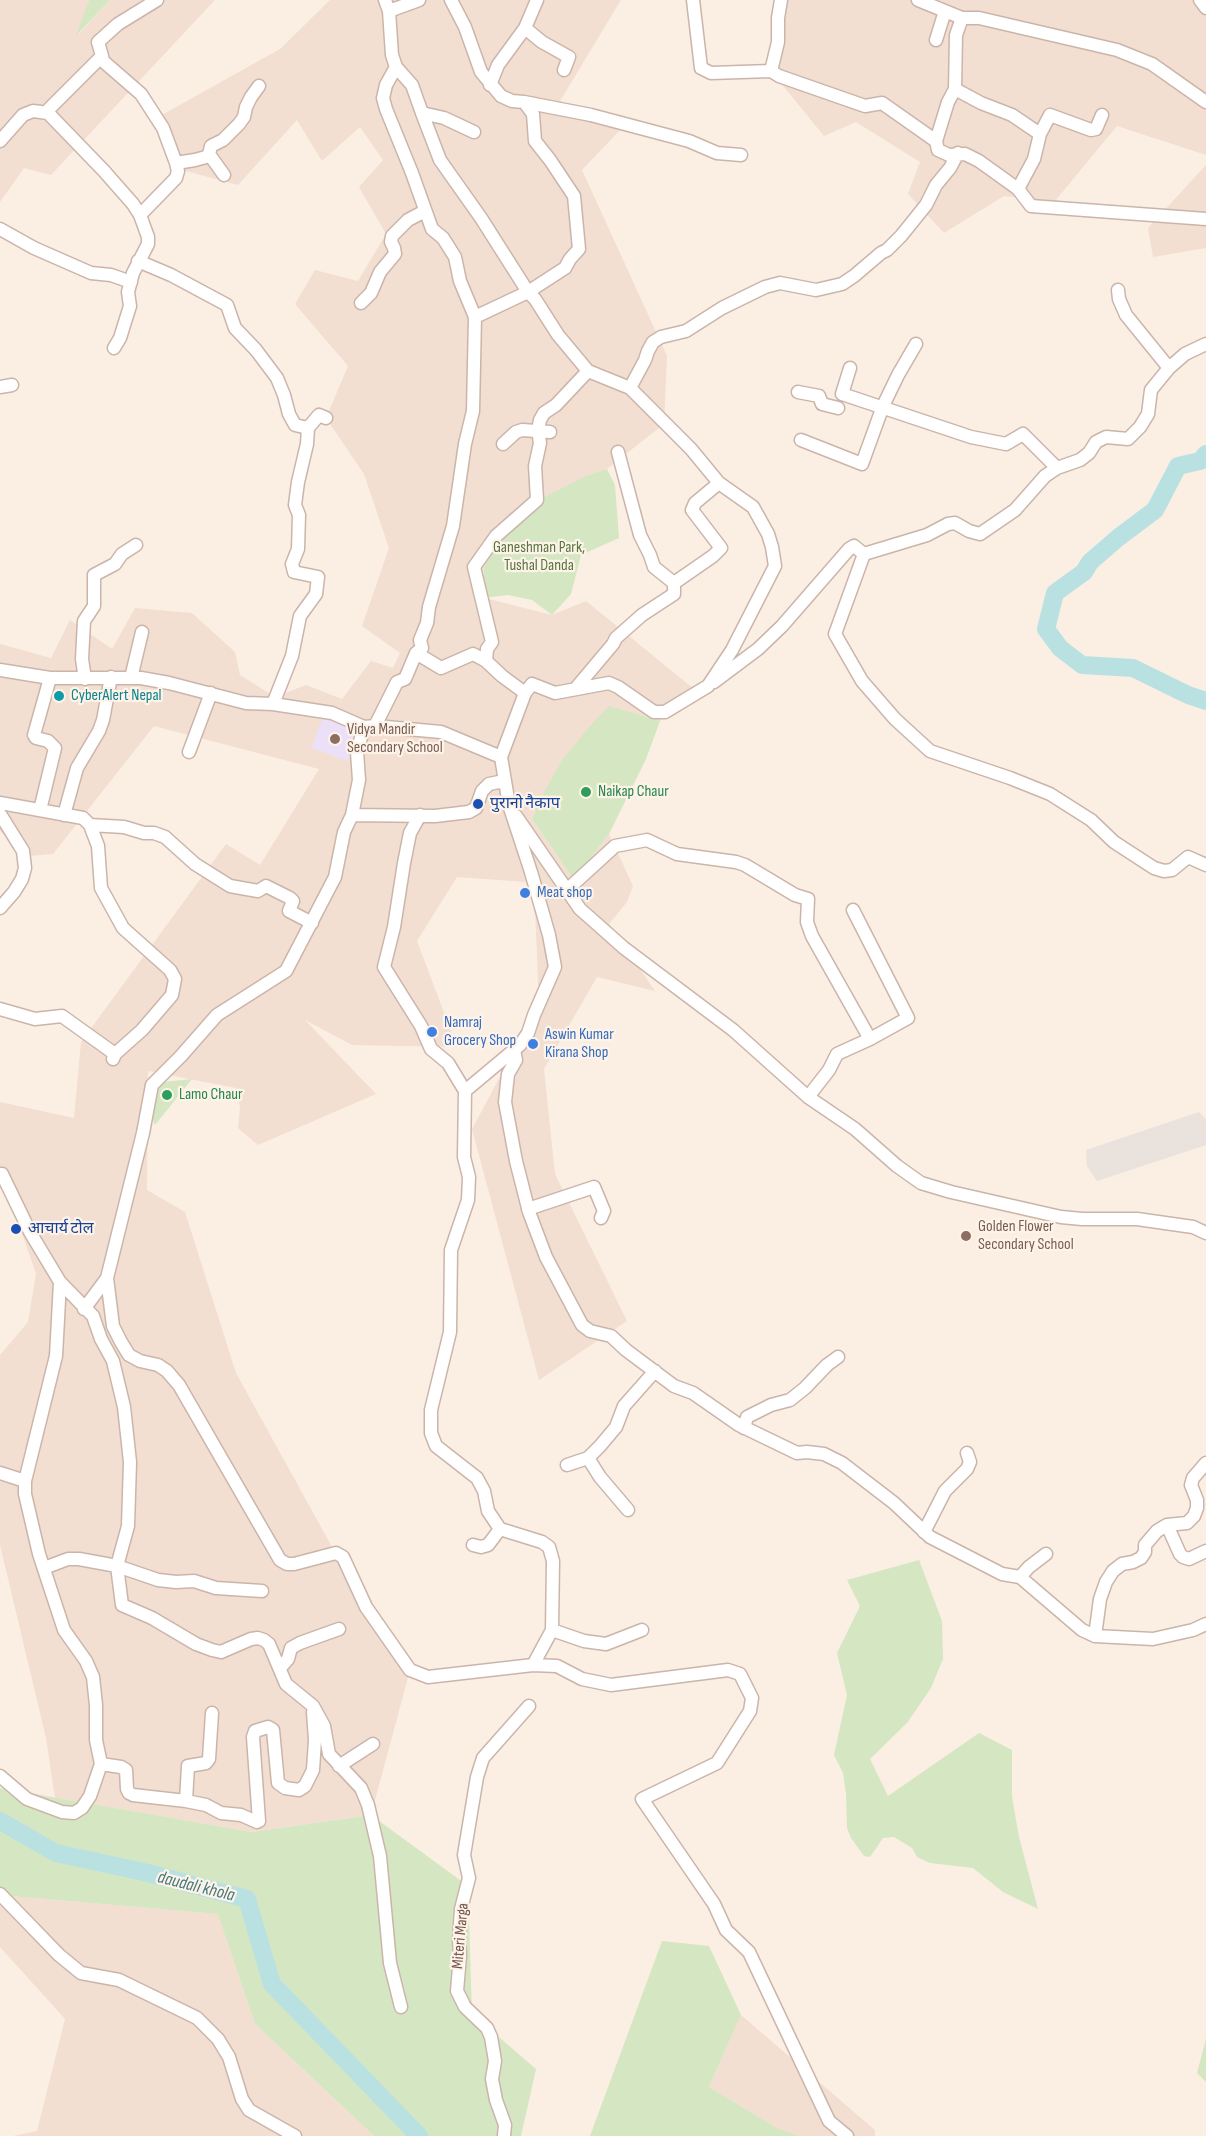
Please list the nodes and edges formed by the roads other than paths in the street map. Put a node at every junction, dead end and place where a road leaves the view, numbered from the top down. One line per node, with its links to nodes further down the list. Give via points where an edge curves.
1 (157, 0): 15 (street, via 118,24 98,42)
2 (419, 0): 9 (street)
3 (451, 0): 19 (street)
4 (537, 0): 13 (street)
5 (693, 0): 18 (street, via 701,68 711,74)
6 (781, 0): 18 (street)
7 (918, 0): 11 (street)
8 (1200, 0): 10 (street)
9 (387, 5): 16 (street)
10 (1206, 8)
11 (945, 11): 12 (street); 14 (street)
12 (962, 18): 21 (street, via 956,35); 23 (street, via 979,18 1117,50 1152,64)
13 (525, 28): 17 (street, via 569,57); 19 (street, via 498,65)
14 (936, 40)
15 (102, 56): 24 (street); 34 (street, via 141,94 163,128)
16 (396, 68): 25 (street, via 412,85); 37 (street, via 383,98)
17 (564, 70)
18 (771, 71): 30 (street, via 865,106 882,103)
19 (490, 85): 22 (street, via 501,96)
20 (259, 86): 32 (street, via 239,124 211,147)
21 (955, 89): 28 (street, via 1012,115); 30 (street)
22 (524, 102): 33 (street, via 591,115 688,141 717,153); 44 (street, via 533,114 535,141 574,196 579,249 565,268)
23 (1206, 102)
24 (48, 113): 29 (street, via 33,111 23,115); 38 (street, via 105,171)
25 (422, 113): 27 (street); 44 (street, via 440,160)
26 (1102, 115): 28 (street, via 1096,129 1091,130 1050,115)
27 (474, 132)
28 (1040, 134): 36 (street, via 1034,159)
29 (0, 141)
30 (936, 141): 31 (street, via 938,150 950,155)
31 (958, 153): 36 (street, via 980,161); 53 (street, via 926,205 901,236 854,276 842,284 816,290 780,283 765,287 686,331 661,337 653,342)
32 (209, 154): 34 (street); 35 (street)
33 (741, 155)
34 (176, 163): 38 (street, via 176,178)
35 (224, 175)
36 (1018, 189): 39 (street, via 1031,206)
37 (425, 211): 45 (street, via 408,219 392,236 395,254); 46 (street, via 432,229 455,257)
38 (140, 214): 41 (street, via 148,244)
39 (1206, 219)
40 (0, 229): 42 (street, via 91,273)
41 (138, 261): 42 (street); 58 (street, via 227,305 235,328 277,378 295,424)
42 (131, 282): 49 (street, via 130,306)
43 (1118, 290): 51 (street, via 1122,308)
44 (528, 292): 46 (street); 52 (street)
45 (361, 303)
46 (474, 317): 69 (street, via 473,411 455,517 420,640 422,648)
47 (916, 344): 56 (street)
48 (1206, 344): 51 (street, via 1185,354)
49 (114, 348)
50 (850, 368): 55 (street)
51 (1169, 368): 63 (street, via 1151,390 1148,414 1128,439 1106,436 1080,460)
52 (588, 371): 53 (street); 59 (street, via 556,405 544,412)
53 (630, 388): 64 (street)
54 (798, 392): 55 (street, via 819,396 822,404 836,412)
55 (842, 394): 56 (street)
56 (884, 406): 60 (street, via 862,464); 63 (street, via 971,437 1006,444 1023,434)
57 (326, 418): 58 (street, via 319,415)
58 (308, 428): 80 (street, via 295,505 299,515 298,549 292,564 294,572 318,577 316,594 300,616 292,656)
59 (544, 431): 61 (street, via 516,432); 70 (street, via 535,466 537,500 496,536 474,567 492,642)
60 (801, 440)
61 (503, 444)
62 (618, 452): 67 (street, via 637,528 654,567)
63 (1057, 468): 66 (street, via 1015,510 980,534 955,523 948,524 927,535)
64 (719, 483): 67 (street, via 692,510 721,548); 76 (street, via 753,507 772,547 775,566 732,650)
65 (136, 545): 75 (street, via 115,564 94,575 94,606 84,621)
66 (864, 554): 76 (street, via 854,546 849,549 782,626); 93 (street, via 835,634 862,681 930,751 1050,794 1154,868 1172,870 1188,857)
67 (674, 583): 77 (street, via 674,594 616,638)
68 (142, 632): 74 (street)
69 (416, 654): 70 (street, via 441,668 473,654); 81 (street, via 405,679 397,682)
70 (486, 661): 79 (street)
71 (0, 670): 73 (street)
72 (111, 677): 74 (street); 75 (street); 89 (street, via 103,720 77,768)
73 (50, 678): 75 (street); 87 (street, via 34,735 55,748)
74 (131, 678): 78 (street)
75 (85, 679)
76 (708, 686): 77 (street, via 665,712 654,712 609,683)
77 (576, 688): 79 (street, via 555,693 532,684)
78 (211, 693): 80 (street, via 246,703); 82 (street)
79 (525, 693): 83 (street)
80 (273, 704): 81 (street, via 332,713)
81 (370, 726): 83 (street, via 441,732); 90 (street, via 357,752 359,780)
82 (189, 752)
83 (501, 757): 84 (street)
84 (504, 781): 86 (street); 91 (street, via 489,784 476,808 469,812)
85 (0, 802): 87 (street)
86 (509, 805): 94 (street); 100 (street, via 555,967 528,1033)
87 (40, 810): 89 (street)
88 (0, 814): 95 (street, via 23,851 25,868 14,892)
89 (64, 815): 92 (street, via 83,818)
90 (352, 815): 91 (street); 97 (street, via 344,832 335,877)
91 (420, 815): 101 (street, via 410,833 384,967 431,1049 448,1063)
92 (90, 825): 97 (street, via 124,827 165,837 195,864 230,886 258,891 266,886 290,898 293,902 289,911); 98 (street, via 98,846 101,888 123,928 170,970 175,979 172,995 114,1056 62,1016 35,1019)
93 (1206, 865)
94 (568, 889): 99 (street, via 615,846 646,840 677,854 745,865 808,899 807,922 812,936); 102 (street, via 580,909 624,948 733,1030)
95 (0, 908)
96 (853, 910): 99 (street, via 908,1018)
97 (312, 923): 107 (street, via 285,971 217,1015 152,1085)
98 (0, 1009)
99 (870, 1039): 102 (street, via 837,1054)
100 (514, 1050): 101 (street); 104 (street, via 516,1060 508,1074 505,1102)
101 (465, 1091): 121 (street, via 468,1200 452,1250 450,1332 431,1410 431,1433 436,1446 477,1478)
102 (807, 1096): 106 (street, via 921,1183 1061,1217 1137,1219 1193,1227)
103 (0, 1174): 108 (street)
104 (528, 1209): 105 (street, via 594,1187 604,1211); 111 (street, via 549,1264 582,1325 611,1336)
105 (601, 1218)
106 (1206, 1233)
107 (107, 1278): 109 (street); 135 (street, via 113,1326 121,1342 129,1355 158,1365 179,1385 280,1560 294,1564 336,1553 343,1557 366,1607 410,1670 428,1677)
108 (60, 1282): 109 (street); 118 (street, via 56,1356)
109 (84, 1309): 126 (street, via 93,1316 113,1360 124,1407 130,1462 128,1526)
110 (838, 1357): 112 (street, via 790,1400 747,1417)
111 (655, 1371): 112 (street); 114 (street, via 624,1406 616,1426)
112 (744, 1428): 122 (street, via 797,1453 824,1454 842,1463)
113 (967, 1453): 122 (street, via 967,1469 945,1491)
114 (588, 1458): 116 (street); 119 (street)
115 (1206, 1462): 120 (street, via 1191,1485 1197,1500 1194,1516 1187,1523)
116 (567, 1465)
117 (0, 1473): 118 (street)
118 (25, 1481): 127 (street)
119 (628, 1510)
120 (1167, 1525): 124 (street, via 1183,1557 1189,1559); 134 (street, via 1145,1545 1141,1558 1113,1570 1100,1599)
121 (500, 1529): 123 (street, via 488,1545); 132 (street, via 549,1547)
122 (924, 1532): 128 (street, via 1002,1574)
123 (473, 1545)
124 (1206, 1551)
125 (1046, 1554): 128 (street)
126 (117, 1566): 127 (street, via 68,1559); 129 (street, via 158,1580); 136 (street, via 123,1606 212,1650 221,1652 251,1639 264,1640)
127 (44, 1568): 141 (street, via 64,1630 93,1677)
128 (1020, 1577): 134 (street, via 1082,1630)
129 (262, 1591)
130 (1206, 1624): 134 (street, via 1153,1639)
131 (339, 1629): 136 (street, via 291,1648)
132 (552, 1629): 133 (street, via 606,1644); 135 (street)
133 (642, 1630)
134 (1095, 1636)
135 (533, 1665): 149 (street, via 557,1666 582,1679 611,1685 728,1670 740,1674 752,1698 750,1711 717,1763 642,1799 714,1904 726,1930 749,1952 829,2121)
136 (280, 1668): 137 (street, via 286,1684)
137 (313, 1706): 142 (street, via 324,1726 329,1754); 144 (street, via 313,1770 299,1790 278,1783 273,1730 268,1727 255,1731 259,1821)
138 (529, 1706): 148 (street, Miteri Marga, via 483,1758 477,1777 464,1855 469,1878 459,1940 458,1991 465,2007 491,2037 495,2061 492,2079 505,2125)
139 (212, 1713): 144 (street, via 209,1759 188,1766)
140 (373, 1744): 142 (street)
141 (101, 1764): 143 (street, via 90,1796 74,1813 27,1799); 144 (street, via 126,1770 127,1789 133,1795)
142 (339, 1766): 146 (street, via 361,1788 368,1805 380,1857 390,1963)
143 (0, 1776)
144 (186, 1801)
145 (0, 1894): 147 (street, via 59,1955 81,1972 119,1980 197,2018 229,2057 249,2110)
146 (401, 2007)
147 (295, 2136)
148 (504, 2136)
149 (847, 2136)

